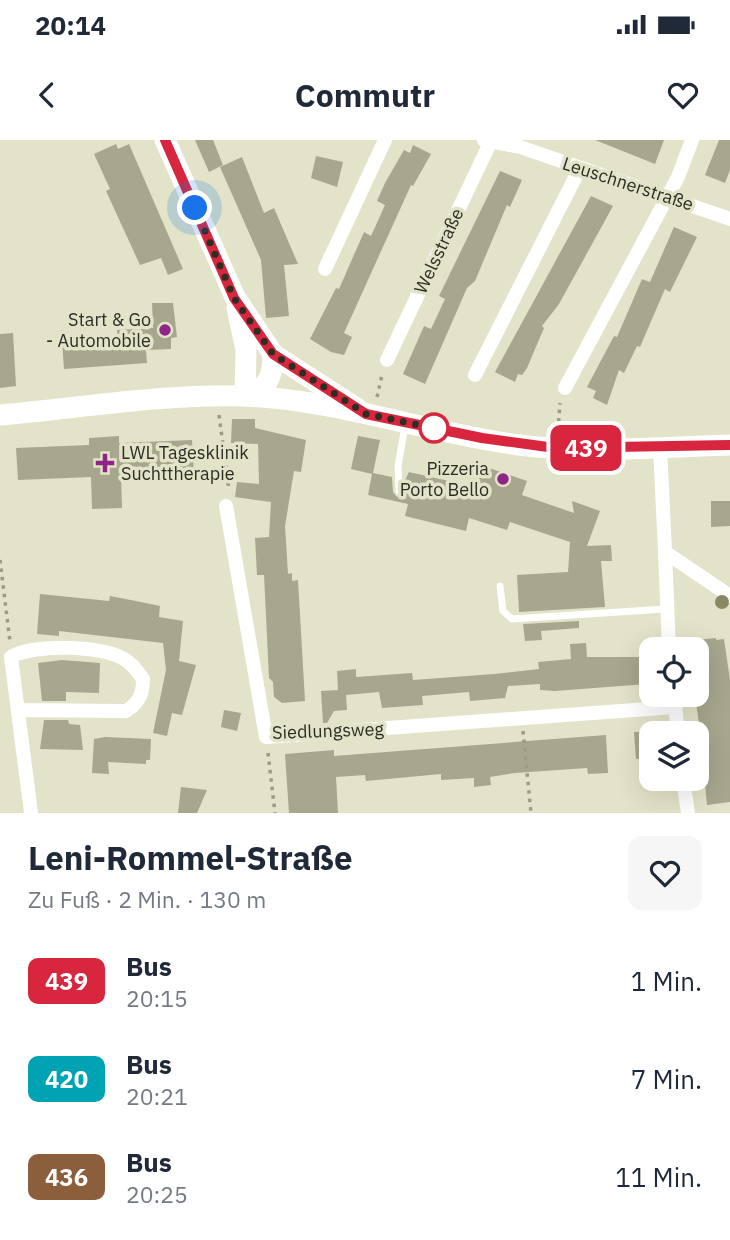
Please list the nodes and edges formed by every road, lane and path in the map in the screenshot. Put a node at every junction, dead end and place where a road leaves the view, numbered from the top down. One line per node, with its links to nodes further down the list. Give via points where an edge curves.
1 (165, 140): 9 (main road)
2 (385, 140): 8 (street)
3 (692, 140): 6 (street)
4 (487, 141): 5 (street, Leuschnerstraße); 11 (street, Welsstraße)
5 (580, 168): 6 (street, Leuschnerstraße); 13 (street)
6 (667, 196): 7 (street, Leuschnerstraße); 14 (street)
7 (730, 219)
8 (326, 269)
9 (234, 298): 10 (main road); 15 (main road, via 246,350)
10 (273, 354): 15 (main road, via 270,382); 16 (main road)
11 (387, 360)
12 (382, 374): 16 (path)
13 (475, 375)
14 (565, 388)
15 (245, 396): 16 (main road); 19 (main road)
16 (372, 405): 20 (main road)
17 (558, 408): 21 (path)
18 (219, 412): 25 (path, via 230,495)
19 (0, 415)
20 (406, 422): 23 (main road, via 519,445); 24 (lane, via 398,466)
21 (558, 428)
22 (730, 445): 23 (main road)
23 (660, 447): 26 (street)
24 (400, 491)
25 (226, 506): 36 (street, Siedlungsweg)
26 (665, 552): 29 (street); 30 (street)
27 (0, 561): 32 (path)
28 (500, 586): 30 (lane, via 503,611 512,619)
29 (730, 596)
30 (666, 609): 31 (street)
31 (668, 637)
32 (12, 657): 34 (street); 34 (street, via 24,650 52,648 103,652 123,658 142,679 143,690 136,704 126,711)
33 (639, 705): 35 (street, Siedlungsweg)
34 (18, 710): 38 (street)
35 (522, 719): 36 (street, Siedlungsweg); 40 (path)
36 (266, 737): 39 (path)
37 (685, 791): 41 (street)
38 (31, 813)
39 (275, 813)
40 (531, 813)
41 (688, 813)

